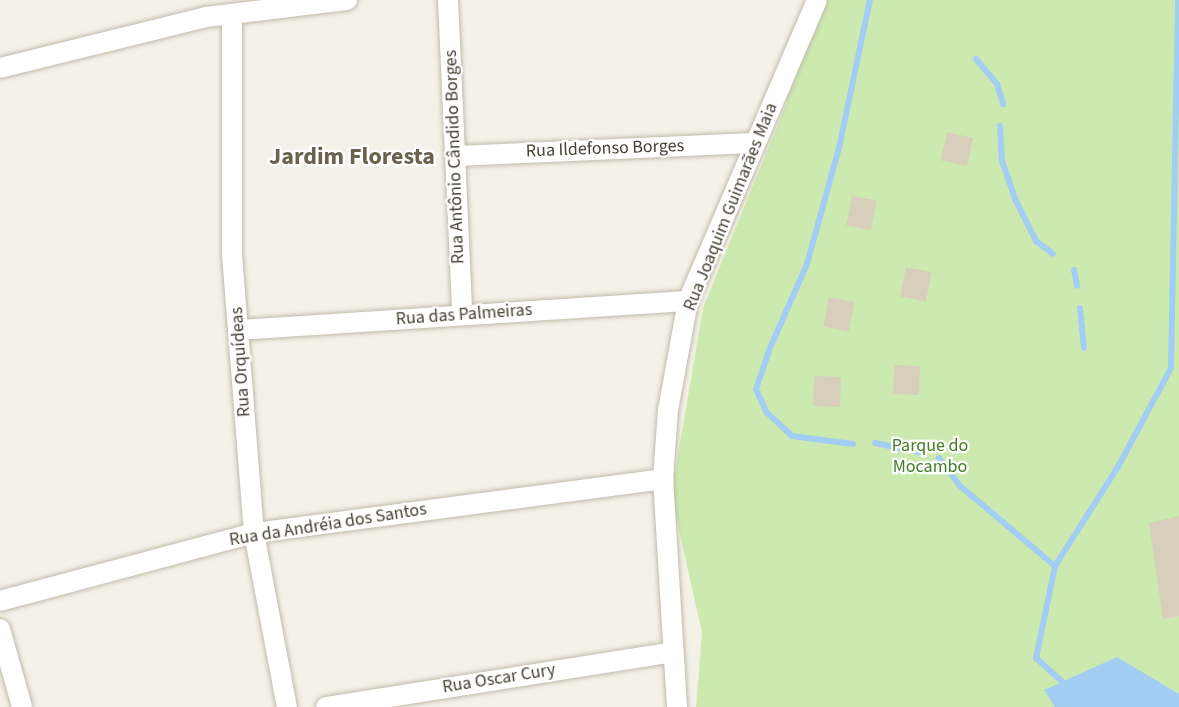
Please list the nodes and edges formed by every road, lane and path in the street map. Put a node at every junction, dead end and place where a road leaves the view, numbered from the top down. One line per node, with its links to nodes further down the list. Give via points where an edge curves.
1 (347, 0): 4 (street)
2 (448, 0): 9 (street, Rua Antônio Cândido Borges)
3 (817, 0): 8 (street, Rua Joaquim Guimarães Maia)
4 (327, 1): 6 (street)
5 (203, 9): 6 (street); 7 (street)
6 (232, 14): 12 (street, Rua Orquídeas, via 232,254)
7 (0, 68)
8 (755, 143): 9 (street, Rua Ildefonso Borges); 10 (street, Rua Joaquim Guimarães Maia)
9 (455, 156): 11 (street, Rua Antônio Cândido Borges)
10 (688, 301): 11 (street, Rua das Palmeiras); 13 (street, Rua Joaquim Guimarães Maia, via 668,410)
11 (462, 314): 12 (street, Rua das Palmeiras)
12 (239, 330): 14 (street, Rua Orquídeas)
13 (663, 479): 14 (street, Rua da Andréia dos Santos); 17 (street, Rua Joaquim Guimarães Maia)
14 (254, 533): 15 (street, Rua da Andréia dos Santos); 19 (street, Rua Orquídeas)
15 (0, 601)
16 (0, 628): 18 (street)
17 (673, 651): 20 (street, Rua Oscar Cury); 21 (street, Rua Joaquim Guimarães Maia)
18 (22, 707)
19 (287, 707)
20 (326, 707)
21 (677, 707)

